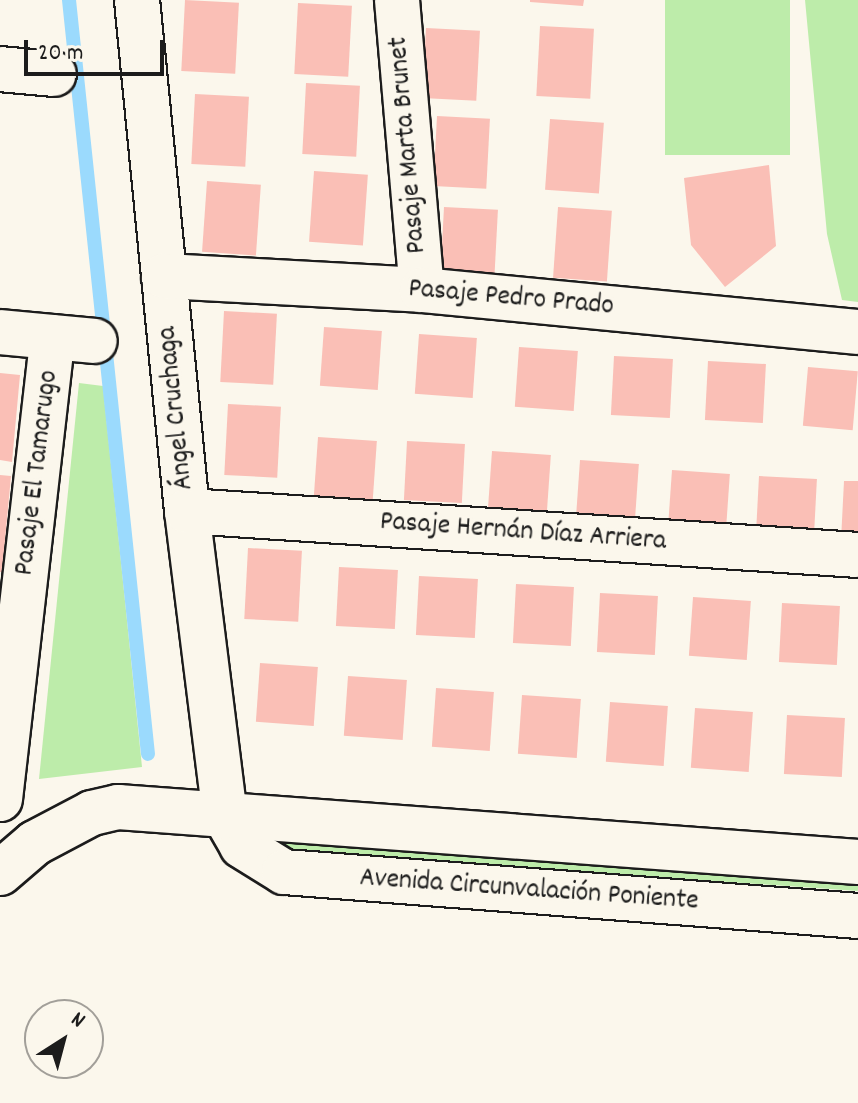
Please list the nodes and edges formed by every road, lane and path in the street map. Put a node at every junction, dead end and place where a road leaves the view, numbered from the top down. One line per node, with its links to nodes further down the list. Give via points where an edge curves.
1 (137, 0): 5 (street, Ángel Cruchaga)
2 (397, 0): 6 (street, Pasaje Marta Brunet)
3 (0, 69): 4 (street)
4 (54, 74)
5 (164, 276): 6 (street, Pasaje Pedro Prado); 9 (street, Ángel Cruchaga)
6 (422, 290): 8 (street, Pasaje Pedro Prado)
7 (0, 332): 11 (street, Pasaje El Tamarugo, via 74,339)
8 (858, 332)
9 (187, 511): 10 (street, Pasaje Hernán Díaz Arriera); 12 (street, Ángel Cruchaga)
10 (858, 555)
11 (0, 799)
12 (225, 816): 13 (street, Avenida Circunvalación Poniente); 14 (street, Avenida Circunvalación Poniente, via 118,807 92,813 35,843); 15 (street, Avenida Circunvalación Poniente, via 242,846 284,872)
13 (858, 862)
14 (0, 873)
15 (858, 916)

